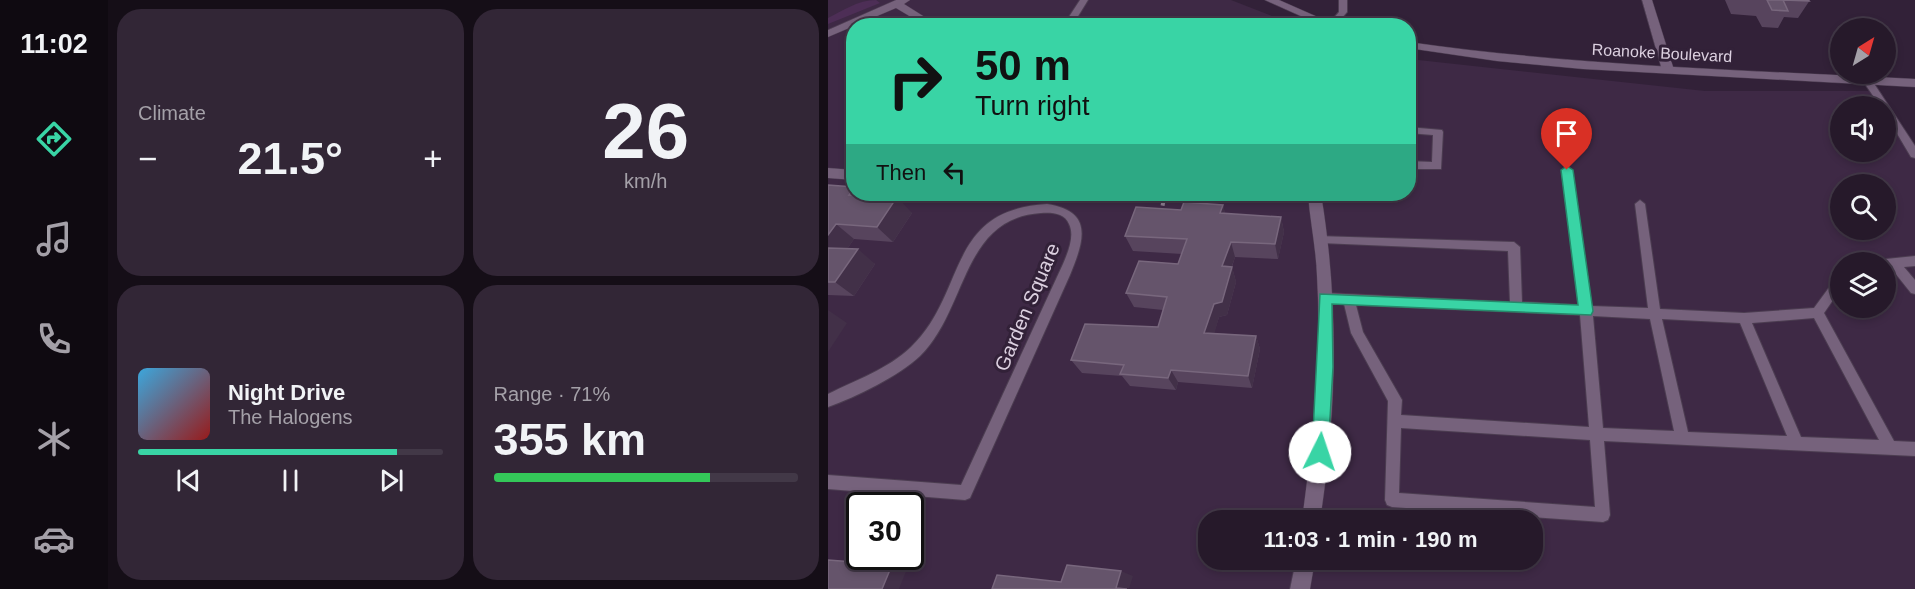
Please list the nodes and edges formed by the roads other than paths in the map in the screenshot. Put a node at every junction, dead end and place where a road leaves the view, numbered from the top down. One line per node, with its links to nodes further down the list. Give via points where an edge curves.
1 (1084, 0): 8 (lane)
2 (1270, 0): 9 (main road)
3 (1344, 0): 10 (lane)
4 (1647, 0): 14 (main road)
5 (901, 2): 6 (main road); 7 (main road)
6 (864, 18)
7 (922, 18)
8 (1072, 18)
9 (1315, 18)
10 (1338, 18)
11 (846, 26): 12 (main road)
12 (828, 34)
13 (1416, 46): 14 (main road, Roanoke Boulevard, via 1497,58)
14 (1668, 70): 15 (main road, Roanoke Boulevard)
15 (1830, 79)
16 (1896, 82): 17 (main road, Roanoke Boulevard)
17 (1915, 83)
18 (1896, 124): 20 (lane)
19 (1416, 131): 21 (lane, via 1438,132 1437,166)
20 (1915, 154)
21 (1416, 165)
22 (1567, 170): 36 (lane)
23 (828, 173): 24 (main road)
24 (846, 174)
25 (1315, 201): 27 (main road)
26 (1640, 204): 38 (lane)
27 (1321, 239): 33 (main road); 35 (lane, via 1514,247)
28 (1915, 261): 29 (lane)
29 (1896, 263)
30 (1896, 269): 31 (lane)
31 (1915, 289)
32 (1830, 294): 37 (lane)
33 (1325, 298): 34 (lane); 48 (main road, via 1326,367)
34 (1349, 299): 35 (lane); 41 (lane, via 1357,333 1395,400)
35 (1516, 308): 36 (lane)
36 (1586, 311): 38 (lane); 42 (lane)
37 (1816, 313): 39 (lane); 45 (lane)
38 (1655, 314): 39 (lane); 43 (lane)
39 (1744, 318): 44 (lane)
40 (828, 401): 47 (lane, Garden Square, via 916,351 929,336 976,242 1000,220 1032,208 1050,208 1071,218 1078,238 965,493)
41 (1394, 421): 42 (lane); 42 (lane, via 1392,500 1603,515)
42 (1597, 434): 43 (lane)
43 (1682, 436): 44 (lane)
44 (1797, 443): 45 (lane)
45 (1890, 447): 46 (lane)
46 (1915, 449)
47 (828, 482)
48 (1312, 510)
49 (1304, 570): 50 (main road)
50 (1300, 589)

